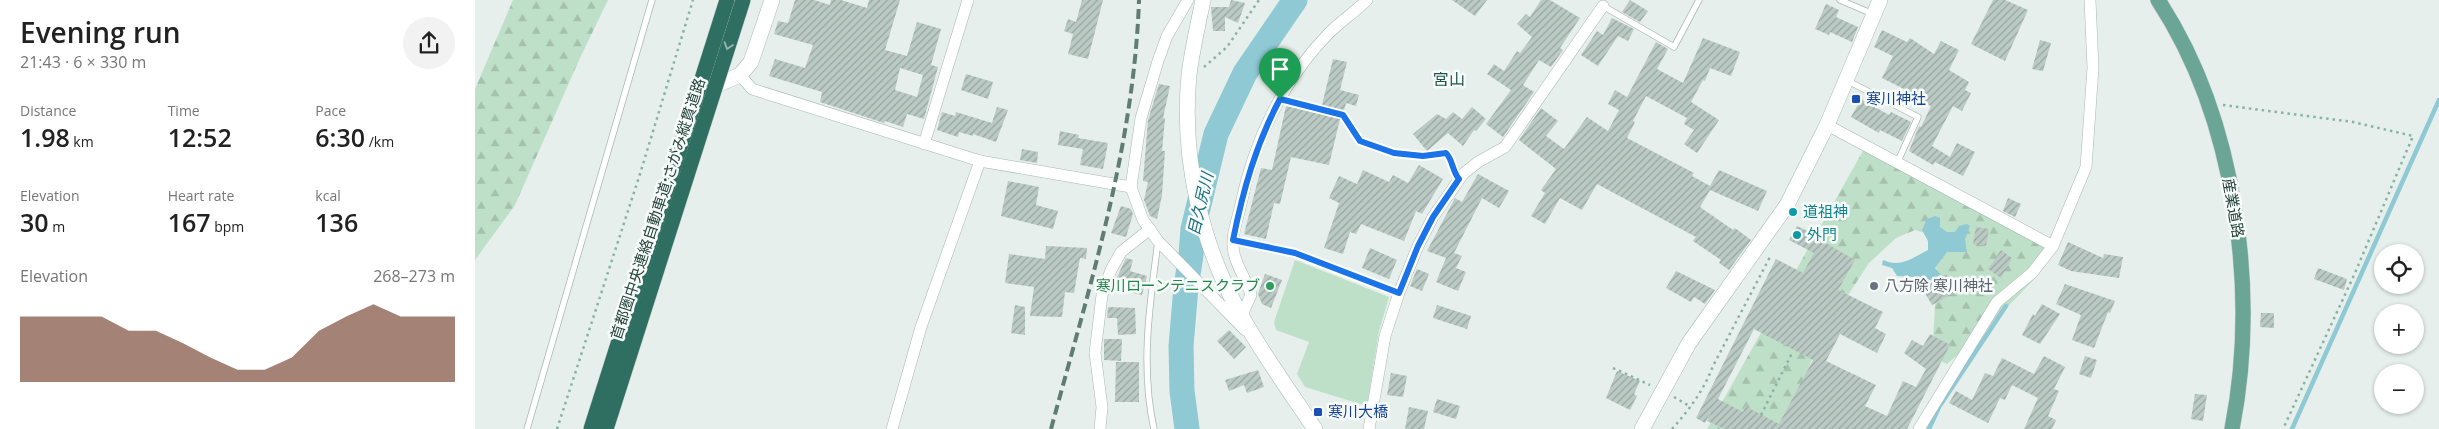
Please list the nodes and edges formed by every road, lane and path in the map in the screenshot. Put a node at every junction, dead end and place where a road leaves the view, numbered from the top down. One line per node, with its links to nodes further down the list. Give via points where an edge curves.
1 (652, 0): 43 (lane)
2 (693, 0): 44 (path)
3 (727, 0): 45 (highway, 首都圏中央連絡自動車道;さがみ縦貫道路, bridge)
4 (743, 0): 47 (highway, 首都圏中央連絡自動車道;さがみ縦貫道路, one-way to 47, bridge)
5 (772, 0): 18 (street, via 751,62)
6 (968, 0): 24 (street)
7 (1188, 0): 28 (street, via 1167,36 1158,61 1141,118)
8 (1203, 0): 19 (street)
9 (1259, 0): 19 (path, via 1227,47)
10 (1367, 0): 21 (street, via 1304,62)
11 (1699, 0): 16 (lane, via 1674,47)
12 (1840, 0): 17 (lane)
13 (1880, 0): 17 (street)
14 (2090, 0): 32 (street, via 2093,68 2086,167)
15 (2158, 0): 22 (main road, 産業道路, via 2190,61)
16 (1603, 6): 27 (street, via 1505,147 1478,162)
17 (1873, 14): 20 (street)
18 (740, 75): 24 (street, via 752,89); 46 (street, via 707,90 691,104 681,141 678,187)
19 (1189, 75): 35 (street, via 1188,109 1195,192 1209,241)
20 (1846, 80): 23 (street); 26 (lane, via 1917,117)
21 (1280, 99): 27 (lane, via 1343,115 1360,141 1394,153 1423,156 1446,153); 30 (street, via 1264,130 1242,195)
22 (2208, 105): 56 (main road, 産業道路, via 2231,189 2240,248 2242,342); 57 (path, via 2353,122 2413,136 2355,273)
23 (1827, 125): 26 (street); 53 (street, via 1787,205 1689,343)
24 (924, 144): 25 (street)
25 (980, 161): 28 (street); 48 (street, via 921,327)
26 (1898, 161): 32 (street)
27 (1459, 179): 34 (street, via 1433,217)
28 (1131, 187): 29 (street, via 1143,220)
29 (1150, 229): 31 (street); 49 (street, via 1121,252 1102,295 1095,353 1102,406)
30 (1233, 240): 34 (lane, via 1295,253); 35 (street, via 1233,252 1251,295)
31 (1160, 243): 36 (street); 50 (lane, via 1149,316 1147,358)
32 (2053, 246): 55 (street, via 2032,273 1997,302)
33 (1772, 252): 41 (path, via 1707,382)
34 (1399, 293): 52 (street, via 1385,336)
35 (1241, 317): 36 (street)
36 (1257, 341): 51 (street)
37 (1793, 351): 42 (path)
38 (1613, 368): 39 (path)
39 (1657, 388)
40 (1669, 394): 41 (path)
41 (1691, 406): 54 (path)
42 (1761, 415)
43 (527, 429)
44 (557, 429)
45 (591, 429)
46 (598, 429)
47 (606, 429)
48 (892, 429)
49 (1100, 429)
50 (1153, 429)
51 (1315, 429)
52 (1369, 429)
53 (1642, 429)
54 (1672, 429)
55 (1919, 429)
56 (2232, 429)
57 (2283, 429)

